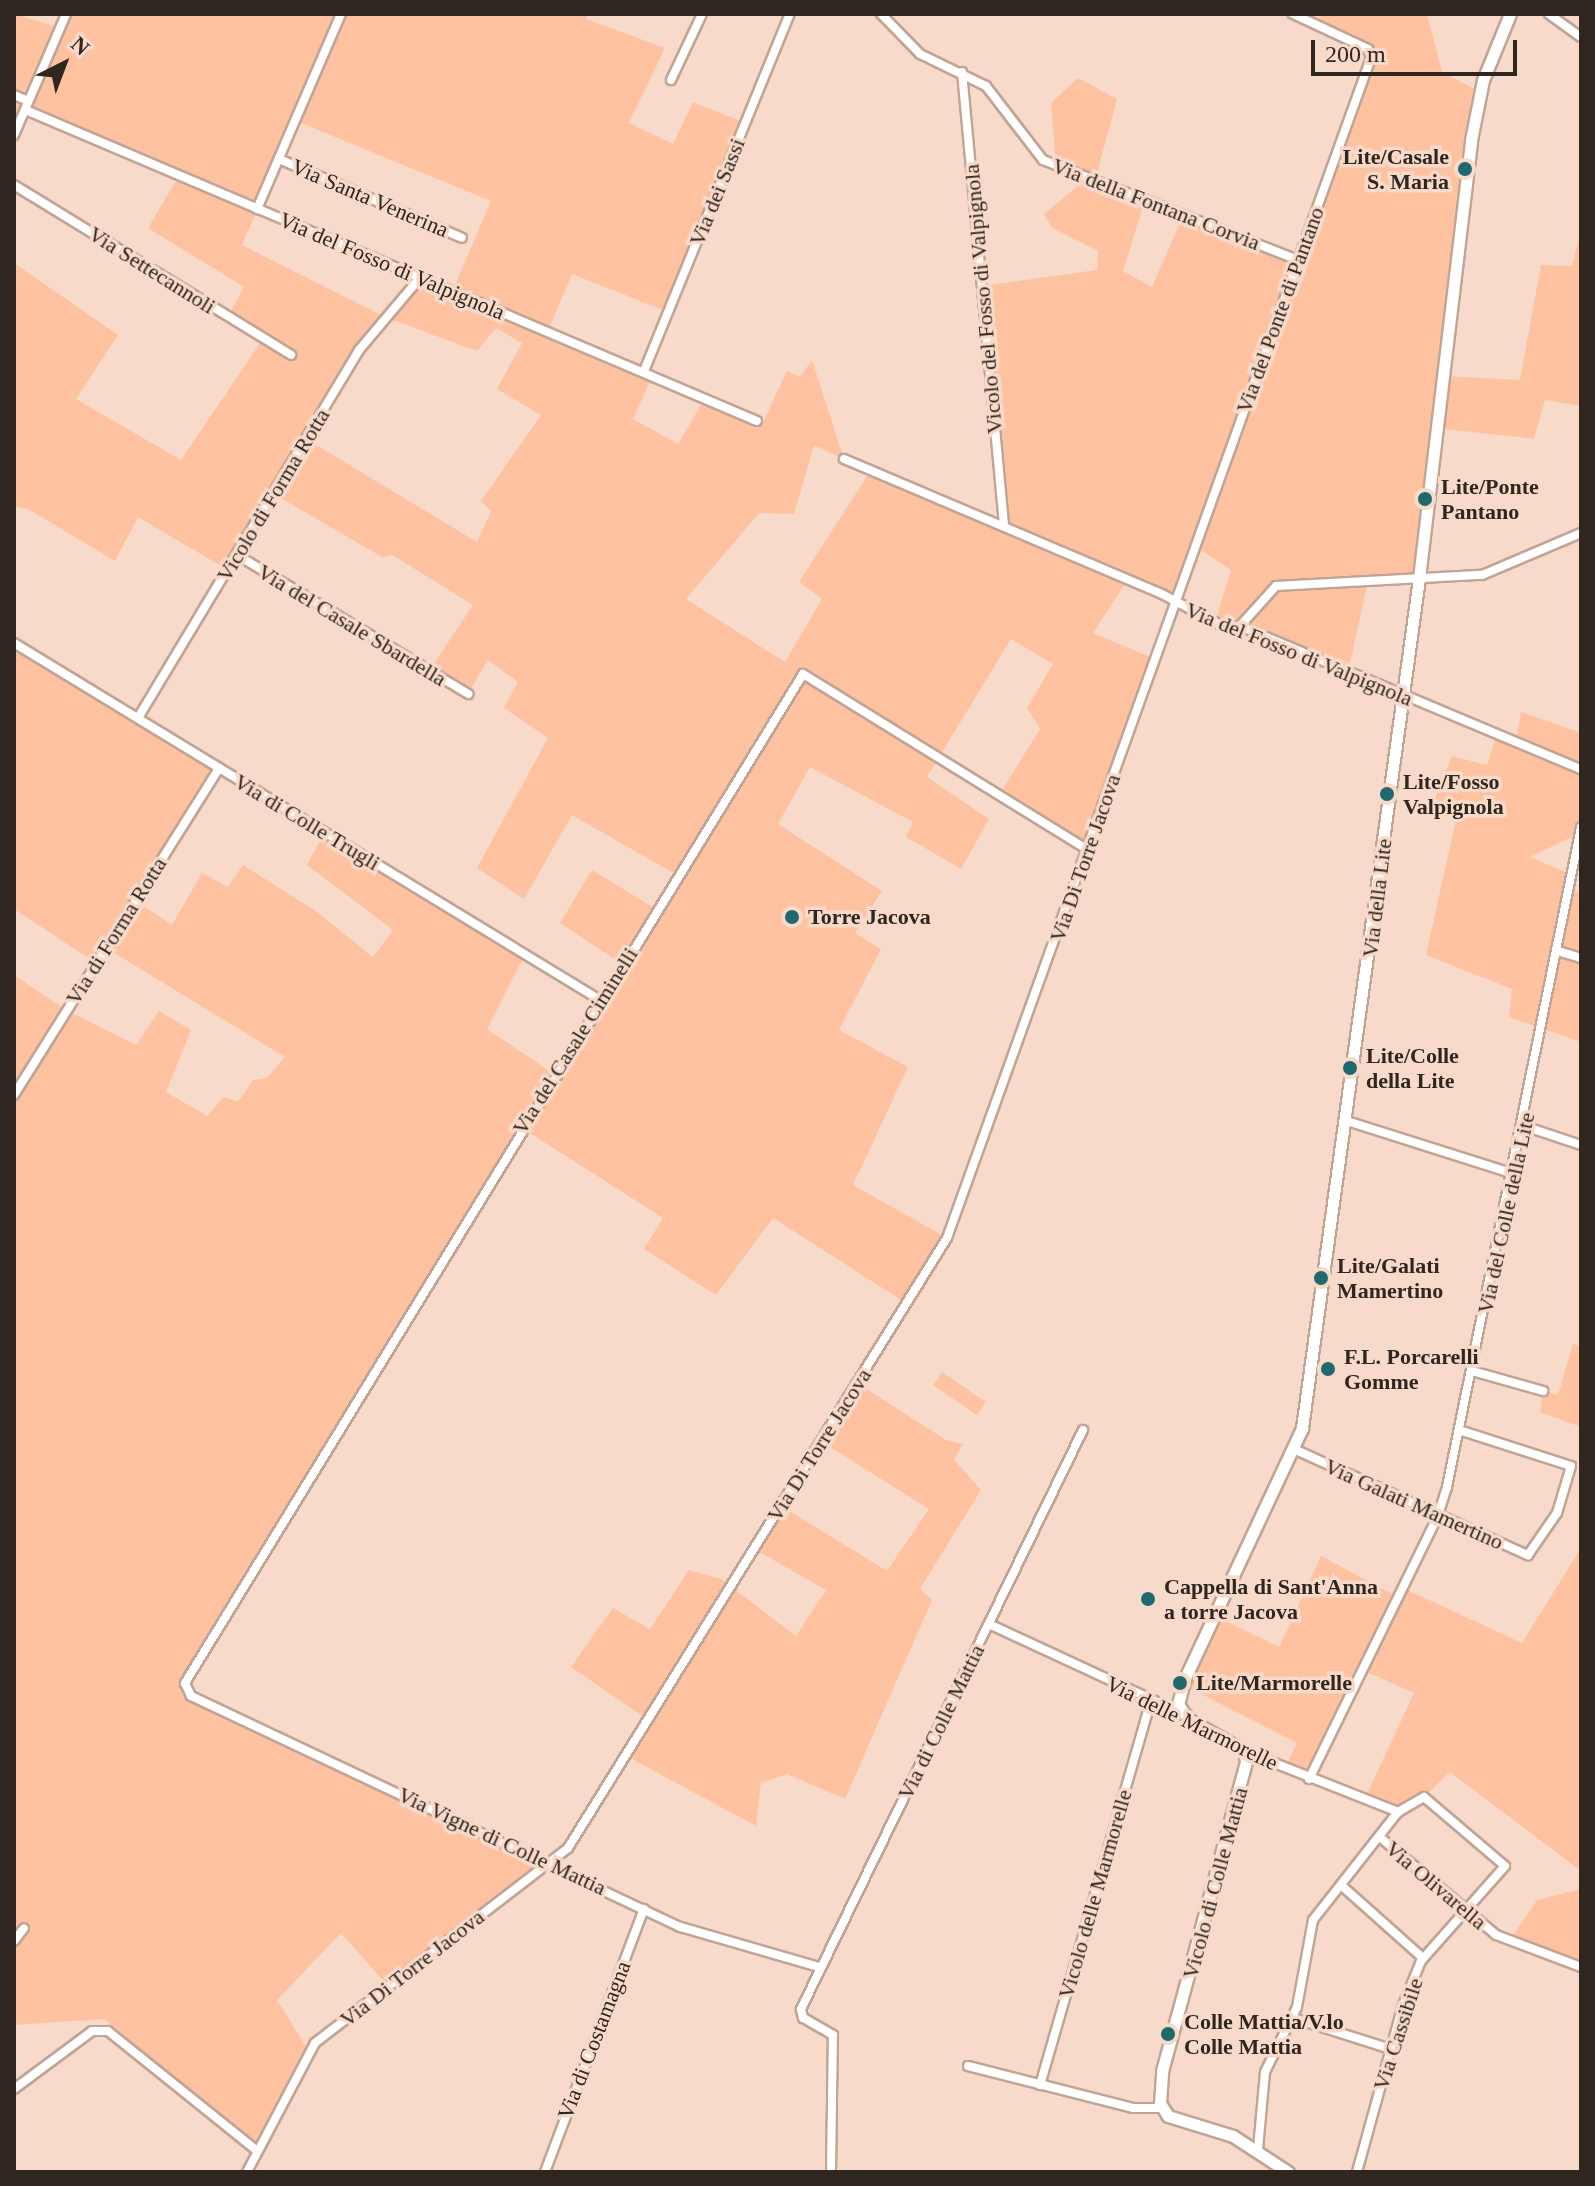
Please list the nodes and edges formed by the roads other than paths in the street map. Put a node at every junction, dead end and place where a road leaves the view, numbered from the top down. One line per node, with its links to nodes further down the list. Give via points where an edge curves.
1 (66, 14): 15 (street)
2 (341, 14): 17 (street)
3 (702, 14): 13 (street)
4 (790, 14): 24 (street, Via dei Sassi)
5 (881, 14): 12 (street, Via della Fontana Corvia, via 920,54)
6 (1293, 14): 10 (street, Via del Ponte di Pantano)
7 (1320, 14): 10 (street)
8 (1510, 14): 30 (street, Via della Lite, via 1483,80 1471,140)
9 (1549, 14): 11 (street)
10 (1318, 25): 21 (street, Via del Ponte di Pantano, via 1368,49 1372,56)
11 (1581, 37)
12 (962, 72): 21 (street, Via della Fontana Corvia, via 989,89 1043,160); 27 (street, Vicolo del Fosso di Valpignola)
13 (671, 80)
14 (14, 95): 15 (street, Via del Fosso di Valpignola)
15 (28, 106): 16 (street); 19 (street, Via del Fosso di Valpignola)
16 (14, 135)
17 (279, 159): 19 (street); 20 (street, Via Santa Venerina)
18 (14, 185): 23 (street, Via Settecannoli)
19 (257, 209): 22 (street, Via del Fosso di Valpignola)
20 (462, 238)
21 (1298, 260): 31 (street, Via del Ponte di Pantano)
22 (419, 279): 24 (street, Via del Fosso di Valpignola); 29 (street, Vicolo di Forma Rotta, via 357,353)
23 (291, 355)
24 (644, 371): 25 (street, Via del Fosso di Valpignola)
25 (757, 421)
26 (844, 459): 27 (street, Via del Fosso di Valpignola)
27 (1004, 526): 31 (street, Via del Fosso di Valpignola, via 1164,594)
28 (1581, 533): 30 (street, via 1492,572)
29 (237, 555): 34 (street, Via del Casale Sbardella); 36 (street, Vicolo di Forma Rotta)
30 (1419, 578): 32 (street, via 1276,586); 35 (street, Via della Lite)
31 (1174, 604): 32 (street, Via del Fosso di Valpignola, via 1228,628); 40 (street, Via Di Torre Jacova)
32 (1240, 626): 35 (street, Via del Fosso di Valpignola)
33 (15, 647): 36 (street, Via di Colle Trugli)
34 (468, 694)
35 (1403, 695): 38 (street, Via del Fosso di Valpignola); 45 (street, Via della Lite)
36 (138, 718): 37 (street, Via di Colle Trugli)
37 (219, 768): 43 (street, Via di Colle Trugli); 44 (street, Via di Forma Rotta)
38 (1581, 769)
39 (1581, 827): 41 (street, Via del Colle della Lite)
40 (1088, 850): 43 (street, Via del Casale Ciminelli, via 803,674); 63 (street, Via Di Torre Jacova, via 947,1238 574,1840)
41 (1558, 951): 42 (street); 46 (street, Via del Colle della Lite)
42 (1581, 958)
43 (600, 1000): 56 (street, Via del Casale Ciminelli, via 187,1678)
44 (14, 1095)
45 (1347, 1121): 48 (street); 53 (street, Via della Lite, via 1312,1375)
46 (1524, 1126): 47 (street); 48 (street, Via del Colle della Lite)
47 (1581, 1145)
48 (1514, 1174): 49 (street, Via del Colle della Lite)
49 (1472, 1371): 50 (street); 52 (street, Via del Colle della Lite)
50 (1543, 1391)
51 (1083, 1430): 55 (street, Via di Colle Mattia)
52 (1459, 1430): 54 (street, Via del Colle della Lite); 54 (street, Via Galati Mamertino, via 1571,1466 1557,1513 1528,1555)
53 (1296, 1450): 54 (street, Via Galati Mamertino); 58 (street, Via della Lite, via 1185,1678 1178,1704)
54 (1437, 1518): 60 (street, Via del Colle della Lite)
55 (989, 1624): 57 (street, Via delle Marmorelle); 70 (street, Via di Colle Mattia)
56 (191, 1696): 63 (street, Via Vigne di Colle Mattia)
57 (1150, 1703): 58 (street, Via delle Marmorelle); 75 (street, Vicolo delle Marmorelle)
58 (1181, 1713): 59 (street, Via delle Marmorelle)
59 (1244, 1751): 60 (street, Via delle Marmorelle); 77 (street, Vicolo di Colle Mattia, via 1243,1781 1162,2071)
60 (1309, 1779): 61 (street, Via delle Marmorelle)
61 (1398, 1812): 62 (street); 66 (street, Via Cassibile, via 1424,1797 1505,1866)
62 (1381, 1838): 64 (street); 66 (street, Via Olivarella)
63 (551, 1864): 65 (street, Via Vigne di Colle Mattia); 79 (street, Via Di Torre Jacova, via 315,2043)
64 (1341, 1885): 69 (street); 72 (street, via 1311,1924)
65 (644, 1909): 70 (street, Via Vigne di Colle Mattia, via 699,1934); 81 (street, Via di Costamagna)
66 (1466, 1911): 69 (street, Via Cassibile); 71 (street, Via Olivarella, via 1496,1935)
67 (24, 1928): 68 (street)
68 (14, 1941)
69 (1423, 1958): 73 (street, Via Cassibile)
70 (819, 1967): 82 (street, Via di Colle Mattia, via 801,2015 833,2035)
71 (1581, 1967)
72 (1293, 2018): 73 (street); 78 (street, via 1265,2072)
73 (1391, 2049): 84 (street, Via Cassibile)
74 (968, 2066): 75 (street)
75 (1040, 2085): 77 (street, via 1133,2108)
76 (14, 2089): 79 (street, via 92,2031 108,2031)
77 (1161, 2108): 78 (street, via 1171,2117 1227,2133)
78 (1258, 2149): 83 (street)
79 (257, 2151): 80 (street, Via Di Torre Jacova)
80 (247, 2172)
81 (545, 2172)
82 (831, 2172)
83 (1288, 2172)
84 (1357, 2172)

